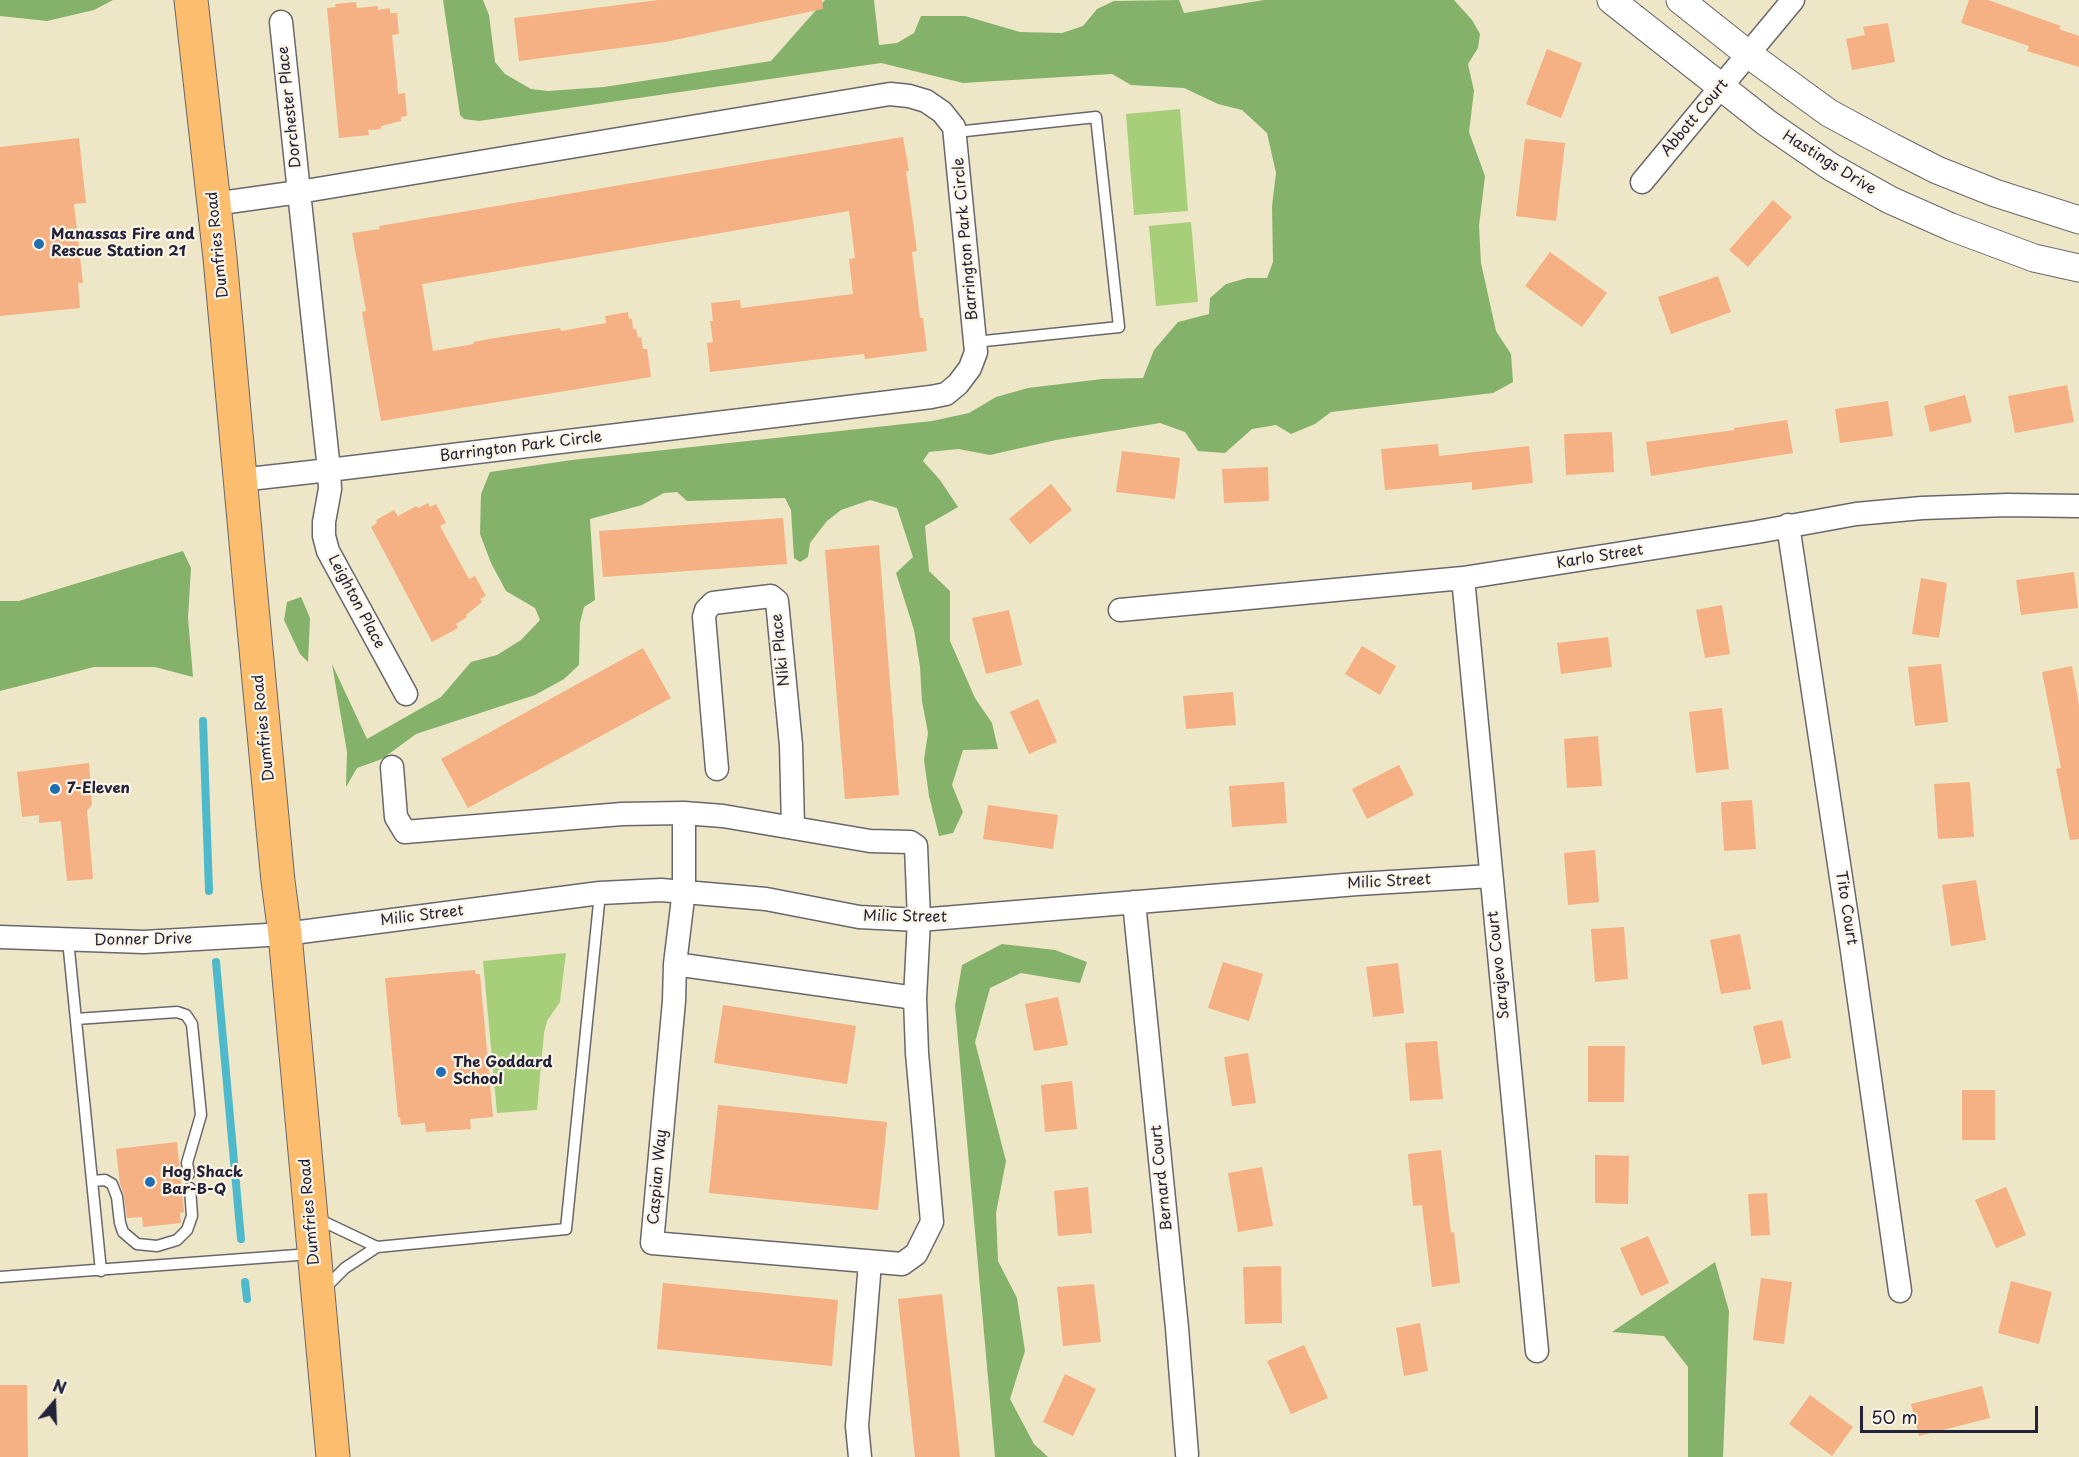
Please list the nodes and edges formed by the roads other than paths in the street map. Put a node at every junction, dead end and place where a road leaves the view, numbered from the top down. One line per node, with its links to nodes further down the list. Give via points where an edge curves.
1 (191, 0): 11 (main road, Dumfries Road)
2 (1611, 0): 7 (street, Hastings Drive)
3 (1680, 0): 6 (street)
4 (1793, 0): 6 (street, Abbott Court)
5 (281, 22): 10 (street, Dorchester Place)
6 (1748, 54): 7 (street, Abbott Court); 12 (street, via 1829,113 1928,165 1995,193)
7 (1721, 86): 9 (street, Abbott Court); 13 (street, Hastings Drive, via 1831,167 1890,200 2034,258)
8 (956, 132): 10 (street, via 942,112 926,101 891,94); 14 (street, Barrington Park Circle); 14 (lane, via 1096,117 1119,327)
9 (1642, 182)
10 (299, 192): 11 (street); 15 (street)
11 (214, 204): 16 (main road, Dumfries Road)
12 (2079, 220)
13 (2079, 268)
14 (975, 342): 15 (street, Barrington Park Circle, via 970,368 958,384 946,394 931,397)
15 (329, 470): 16 (street, Barrington Park Circle); 21 (street, Leighton Place, via 324,522 328,551)
16 (240, 480): 31 (main road, Dumfries Road)
17 (2079, 506): 18 (street, Karlo Street, via 1922,508)
18 (1788, 525): 19 (street, Karlo Street); 46 (street, Tito Court)
19 (1463, 578): 20 (street, Karlo Street); 26 (street, Sarajevo Court)
20 (1120, 609)
21 (406, 694)
22 (392, 767): 24 (street, via 396,817 405,832 622,814)
23 (717, 769): 25 (street, Niki Place, via 706,610 713,603 771,596 777,601 790,734)
24 (684, 813): 25 (street); 27 (street)
25 (793, 827): 30 (street, via 870,841 910,842 916,846)
26 (1491, 876): 29 (street, Milic Street); 48 (street, Sarajevo Court)
27 (684, 890): 28 (street, Milic Street); 30 (street, Milic Street, via 766,899 859,916); 34 (street, Caspian Way)
28 (600, 893): 31 (street, Milic Street); 41 (lane, via 566,1229)
29 (1134, 902): 30 (street, Milic Street); 49 (street, Bernard Court, via 1178,1328)
30 (919, 920): 35 (street, Caspian Way)
31 (285, 934): 33 (street, Donner Drive, via 144,942); 40 (main road, Dumfries Road)
32 (0, 937): 33 (street, Donner Drive)
33 (68, 940): 36 (lane)
34 (675, 964): 35 (street); 43 (street, Caspian Way, via 652,1244)
35 (915, 998): 43 (street, Caspian Way, via 932,1222 916,1254 902,1264)
36 (76, 1019): 37 (lane, via 177,1012 186,1015 192,1024 201,1115 187,1163); 38 (lane)
37 (189, 1174)
38 (92, 1181): 39 (lane, via 105,1179 112,1184 123,1232 137,1244 157,1246 177,1240 187,1230 192,1216); 44 (lane)
39 (190, 1188)
40 (311, 1215): 41 (lane); 42 (main road, Dumfries Road)
41 (377, 1247): 47 (lane, via 345,1268)
42 (314, 1253): 44 (lane); 47 (main road, Dumfries Road)
43 (870, 1262): 51 (street, via 857,1426)
44 (101, 1271): 45 (lane)
45 (0, 1277)
46 (1900, 1291)
47 (317, 1295): 50 (main road, Dumfries Road)
48 (1537, 1351)
49 (1187, 1454)
50 (333, 1457)
51 (860, 1457)

